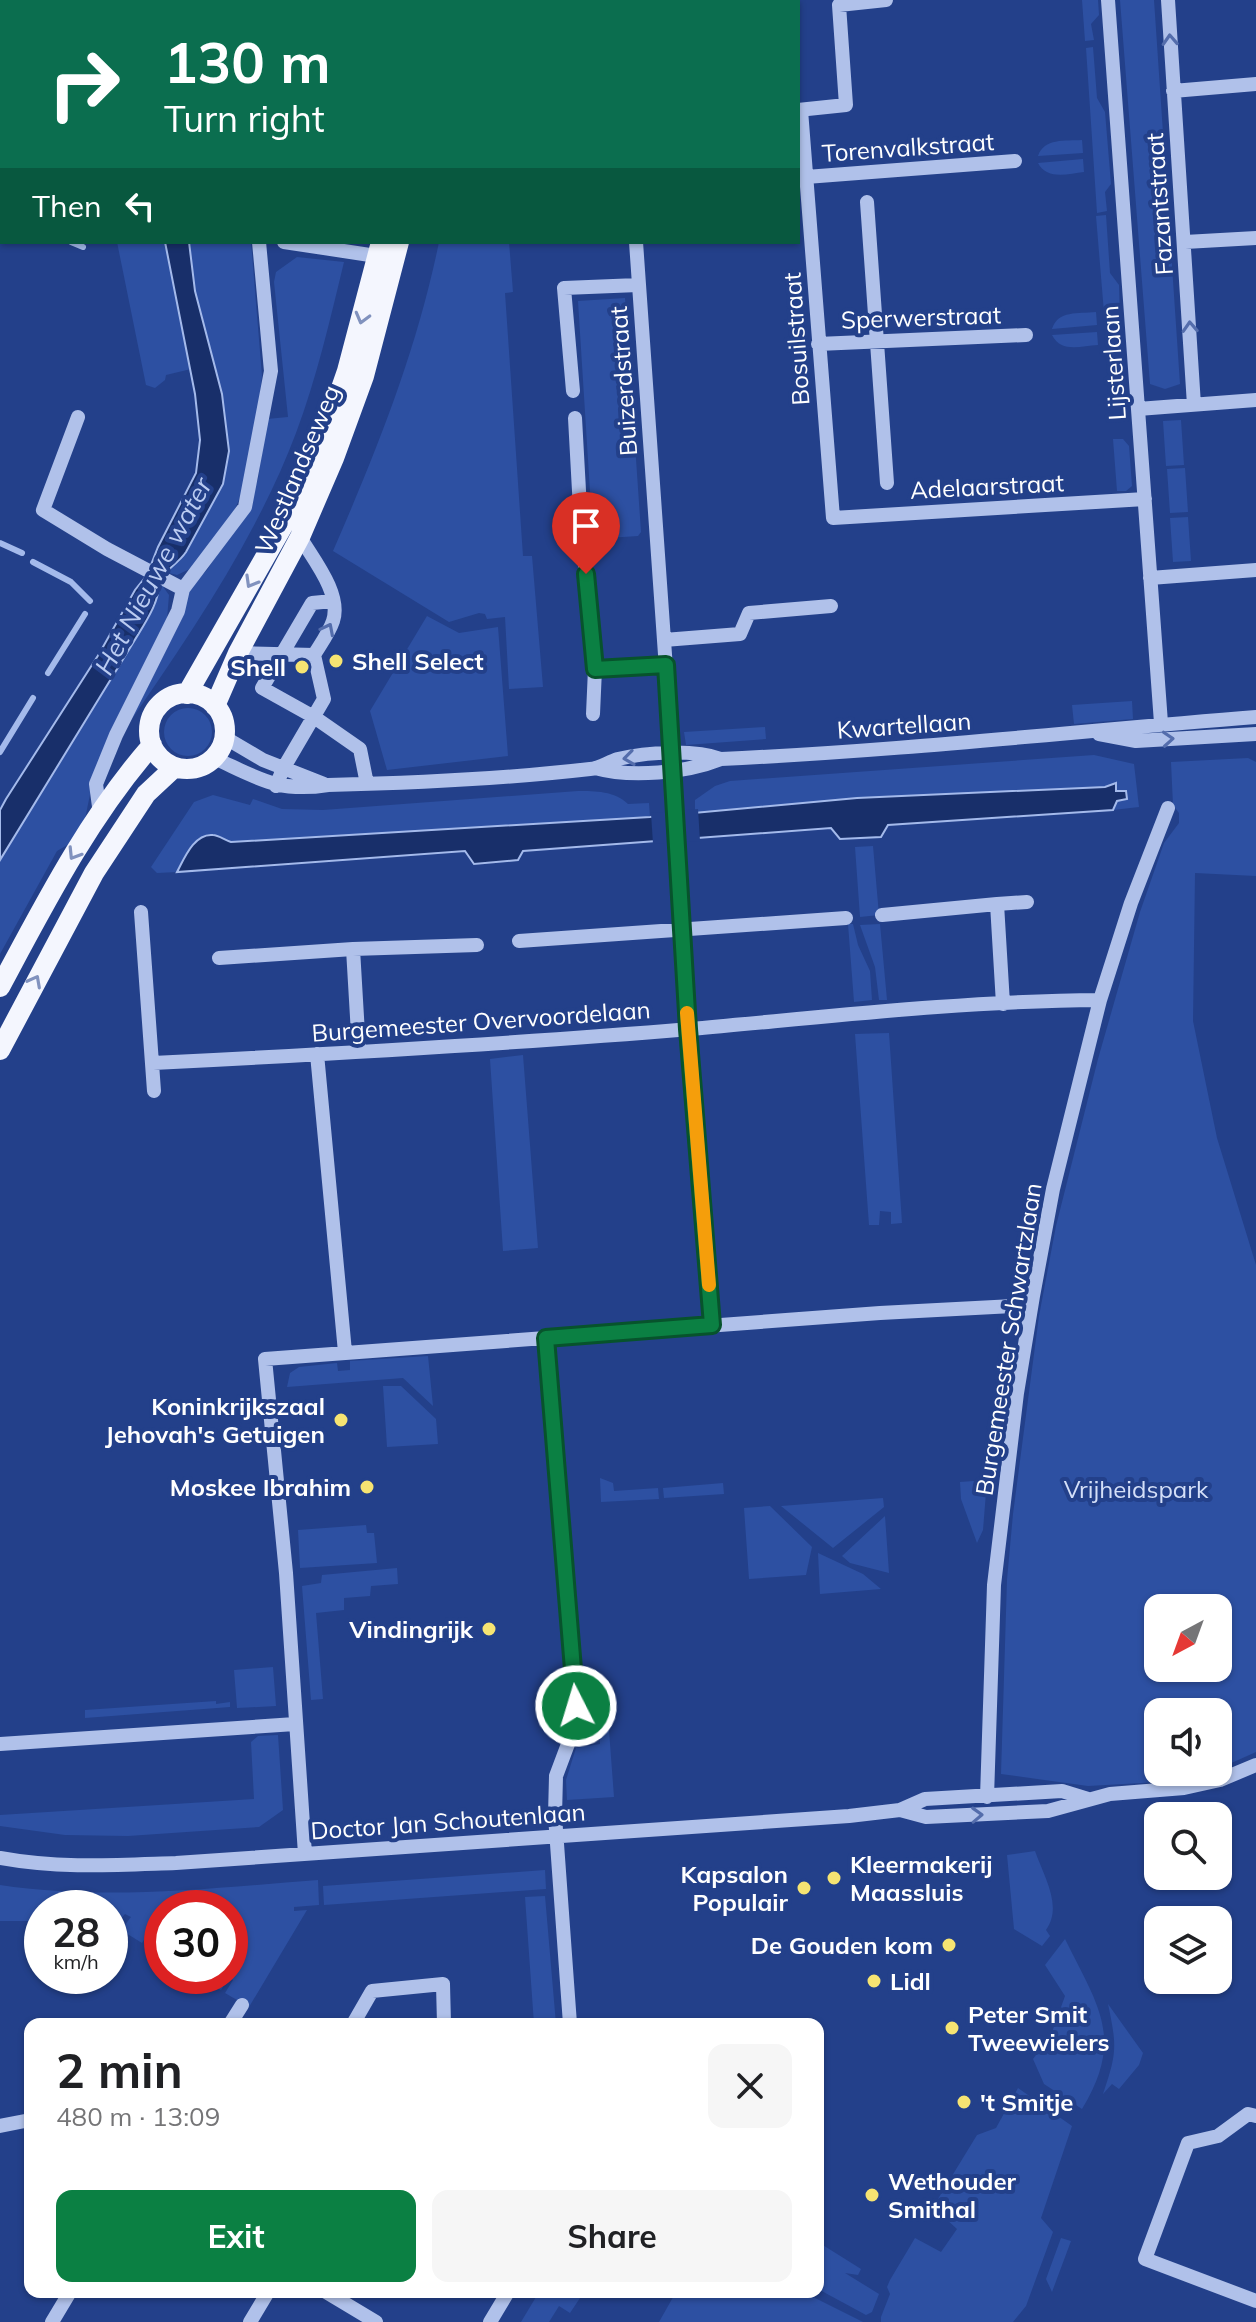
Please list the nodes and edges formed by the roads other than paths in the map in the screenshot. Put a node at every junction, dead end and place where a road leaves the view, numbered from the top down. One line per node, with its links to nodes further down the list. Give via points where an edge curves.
1 (886, 0): 6 (street, via 839,5 846,105)
2 (1108, 0): 24 (street, Lijsterlaan)
3 (1168, 0): 5 (street, Fazantstraat, one-way to 3)
4 (1256, 84): 5 (street)
5 (1173, 91): 12 (street, Fazantstraat)
6 (800, 110)
7 (800, 120): 9 (street, Bosuilstraat)
8 (1015, 161): 9 (street, Torenvalkstraat)
9 (806, 177): 20 (street, Bosuilstraat)
10 (867, 202): 19 (street)
11 (1256, 238): 12 (street)
12 (1185, 242): 23 (street, Fazantstraat, one-way to 12)
13 (259, 244): 33 (street, via 271,371 245,507)
14 (295, 244): 16 (street, via 355,255)
15 (636, 244): 17 (street, Buizerdstraat)
16 (388, 250): 30 (main road, Westlandseweg, via 364,376); 42 (main road, Westlandseweg, one-way to 42, via 321,446 284,524)
17 (638, 285): 21 (street, Buizerdstraat, via 564,288); 36 (street, Buizerdstraat)
18 (1026, 335): 19 (street, Sperwerstraat)
19 (877, 340): 20 (street, Sperwerstraat); 27 (street)
20 (818, 344): 29 (street, Bosuilstraat)
21 (573, 391)
22 (1256, 400): 23 (street)
23 (1194, 405): 24 (street)
24 (1138, 409): 28 (street, Lijsterlaan)
25 (78, 417): 33 (street, via 43,510)
26 (575, 418): 41 (street)
27 (887, 483)
28 (1145, 499): 29 (street, Adelaarstraat); 32 (street, Lijsterlaan)
29 (833, 518)
30 (300, 537): 34 (street); 37 (main road, Westlandseweg)
31 (1256, 570): 32 (street)
32 (1150, 578): 47 (street, Lijsterlaan)
33 (183, 589): 63 (street, via 178,611 96,784)
34 (333, 601): 38 (street, via 312,603); 39 (street, one-way to 34, via 334,619)
35 (831, 606): 36 (street, via 749,613 740,634)
36 (664, 640): 40 (street, Buizerdstraat)
37 (238, 653): 38 (street); 43 (main road, Westlandseweg)
38 (282, 655): 39 (street); 45 (street, via 262,688)
39 (314, 655): 45 (street, via 324,699)
40 (666, 665): 41 (street); 52 (street, Buizerdstraat)
41 (595, 669): 44 (street)
42 (187, 694): 43 (main road); 51 (main road, via 169,698 156,710 149,727)
43 (215, 706): 50 (main road)
44 (593, 714)
45 (314, 717): 57 (street); 59 (street, via 360,749)
46 (1256, 717): 47 (street, Kwartellaan)
47 (1161, 723): 48 (street, Kwartellaan)
48 (1090, 732): 49 (street, Kwartellaan, one-way to 49, via 1136,741); 54 (street, Kwartellaan)
49 (1256, 734)
50 (224, 737): 53 (main road); 57 (street, Kwartellaan)
51 (152, 745): 55 (main road); 63 (main road)
52 (672, 754): 54 (street, Kwartellaan); 56 (street, Kwartellaan, one-way to 56, via 619,759); 58 (street, Buizerdstraat)
53 (214, 758): 55 (main road, via 200,767); 61 (street, Kwartellaan)
54 (721, 759): 58 (street, Kwartellaan)
55 (175, 767): 78 (main road, one-way to 55, via 94,873 146,794)
56 (595, 768): 58 (street, Kwartellaan, via 615,774); 59 (street, Kwartellaan)
57 (283, 769): 60 (street, Kwartellaan); 61 (street)
58 (672, 770): 69 (street, Buizerdstraat)
59 (367, 784): 60 (street, Kwartellaan)
60 (328, 785): 61 (street, Kwartellaan, via 301,790)
61 (276, 786)
62 (1168, 808): 75 (street, Burgemeester Schwartzlaan)
63 (100, 814): 74 (main road, one-way to 74)
64 (1027, 902): 65 (street)
65 (997, 904): 67 (street); 76 (street)
66 (141, 912): 81 (street)
67 (882, 915)
68 (846, 918): 69 (street)
69 (682, 928): 70 (street); 77 (street, Buizerdstraat)
70 (519, 941)
71 (477, 945): 72 (street)
72 (353, 949): 73 (street); 79 (street)
73 (219, 958)
74 (0, 987)
75 (1100, 1000): 76 (street, Burgemeester Overvoordelaan); 83 (street, Burgemeester Schwartzlaan, via 1053,1189)
76 (1003, 1004): 77 (street, Burgemeester Overvoordelaan)
77 (688, 1029): 79 (street, Burgemeester Overvoordelaan); 84 (street, Buizerdstraat)
78 (0, 1050)
79 (359, 1051): 80 (street, Burgemeester Overvoordelaan)
80 (317, 1054): 81 (street, Burgemeester Overvoordelaan); 86 (street)
81 (153, 1063): 82 (street)
82 (154, 1091)
83 (1031, 1305): 84 (street); 90 (street, Burgemeester Schwartzlaan, via 994,1585)
84 (712, 1325): 85 (street)
85 (546, 1338): 86 (street); 93 (street, via 577,1720 556,1776)
86 (345, 1352): 87 (street, via 265,1359)
87 (295, 1724): 88 (street); 94 (street)
88 (0, 1744)
89 (1256, 1765): 91 (street, Doctor Jan Schoutenlaan, via 1184,1788)
90 (987, 1797): 91 (street, Doctor Jan Schoutenlaan, via 1062,1791); 92 (street, Doctor Jan Schoutenlaan, via 925,1799)
91 (1088, 1799): 92 (street, Doctor Jan Schoutenlaan, one-way to 91, via 926,1817 1037,1812)
92 (900, 1810): 93 (street, Doctor Jan Schoutenlaan)
93 (557, 1835): 94 (street, Doctor Jan Schoutenlaan); 100 (street)
94 (305, 1854): 95 (street, Doctor Jan Schoutenlaan, via 83,1867)
95 (0, 1858)
96 (242, 2005): 97 (street)
97 (234, 2018)
98 (359, 2018): 99 (street, via 372,1991 443,1984)
99 (444, 2018)
100 (570, 2018)
101 (1256, 2116): 108 (street, via 1248,2114 1218,2136 1188,2143 1145,2259)
102 (24, 2121): 103 (street)
103 (0, 2126)
104 (66, 2298): 109 (street)
105 (264, 2298): 110 (street)
106 (336, 2298): 111 (street)
107 (504, 2298): 112 (street)
108 (1256, 2301)
109 (52, 2322)
110 (250, 2322)
111 (376, 2322)
112 (490, 2322)

